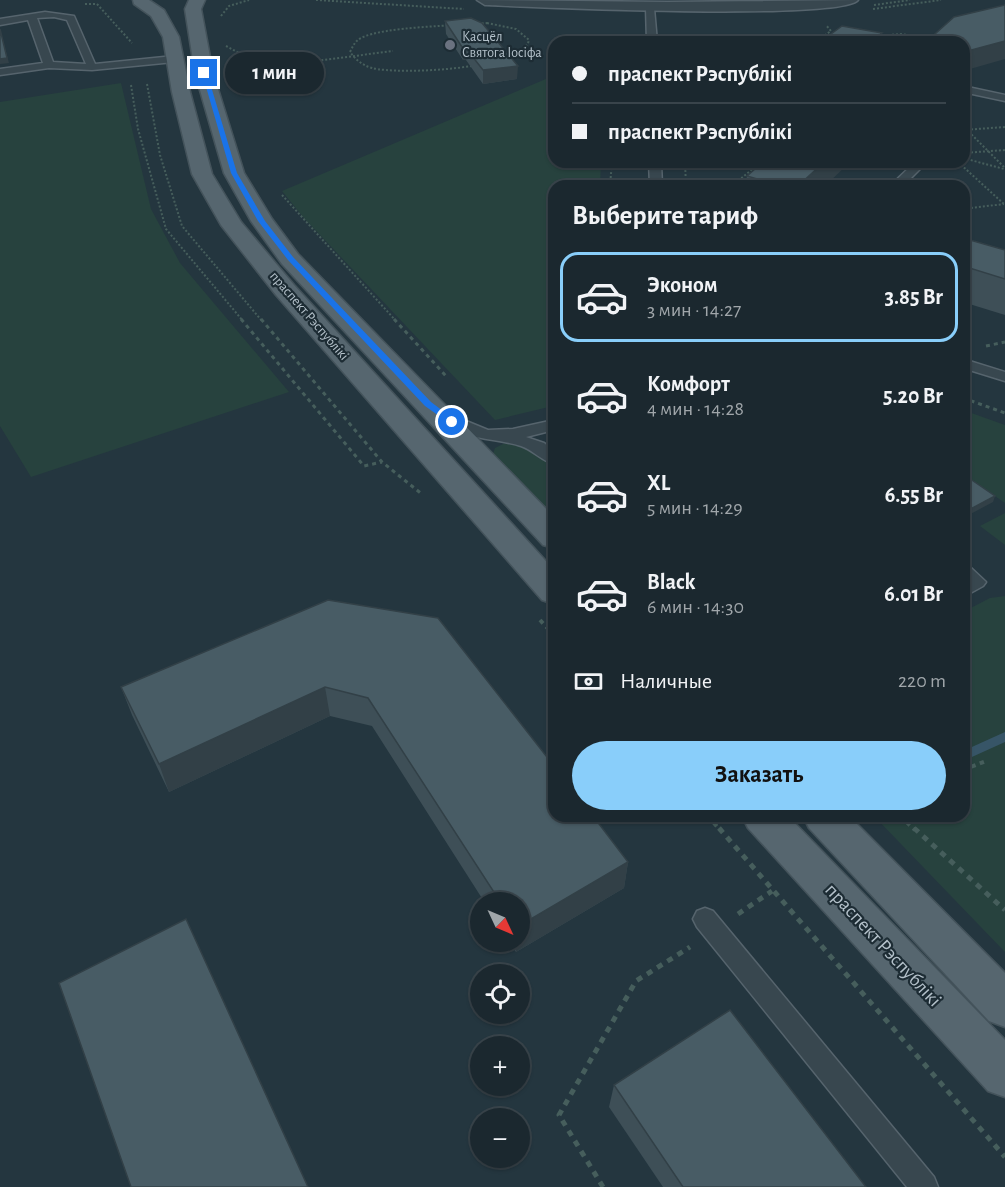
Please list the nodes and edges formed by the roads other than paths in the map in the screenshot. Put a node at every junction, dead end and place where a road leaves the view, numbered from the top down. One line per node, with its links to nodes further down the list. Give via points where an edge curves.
1 (138, 0): 4 (main road, праспект Рэспублікі); 9 (main road, праспект Рэспублікі, via 162,18 171,37)
2 (485, 0): 5 (street)
3 (850, 0): 5 (street)
4 (183, 1): 19 (main road, праспект Рэспублікі, via 193,9 204,73 234,173 262,221 290,258)
5 (650, 8): 8 (lane)
6 (32, 18): 7 (lane); 10 (lane); 11 (lane, via 71,18)
7 (0, 22)
8 (652, 36)
9 (174, 59): 11 (lane); 25 (main road, праспект Рэспублікі, via 202,174 232,225 285,290)
10 (49, 64): 11 (lane); 12 (lane)
11 (92, 67)
12 (0, 72)
13 (970, 90): 14 (lane)
14 (1005, 98)
15 (915, 168): 16 (lane)
16 (902, 180)
17 (970, 365): 18 (lane)
18 (1005, 377)
19 (428, 404): 21 (lane, via 465,429 492,437); 23 (main road, праспект Рэспублікі)
20 (548, 426): 21 (lane)
21 (506, 436): 22 (lane, via 538,446)
22 (548, 454)
23 (548, 531)
24 (970, 576): 26 (lane, via 977,582)
25 (548, 585)
26 (970, 586)
27 (768, 822): 31 (main road, праспект Рэспублікі)
28 (830, 822): 30 (main road)
29 (709, 925): 32 (lane)
30 (1005, 1005)
31 (1005, 1074)
32 (924, 1187)

